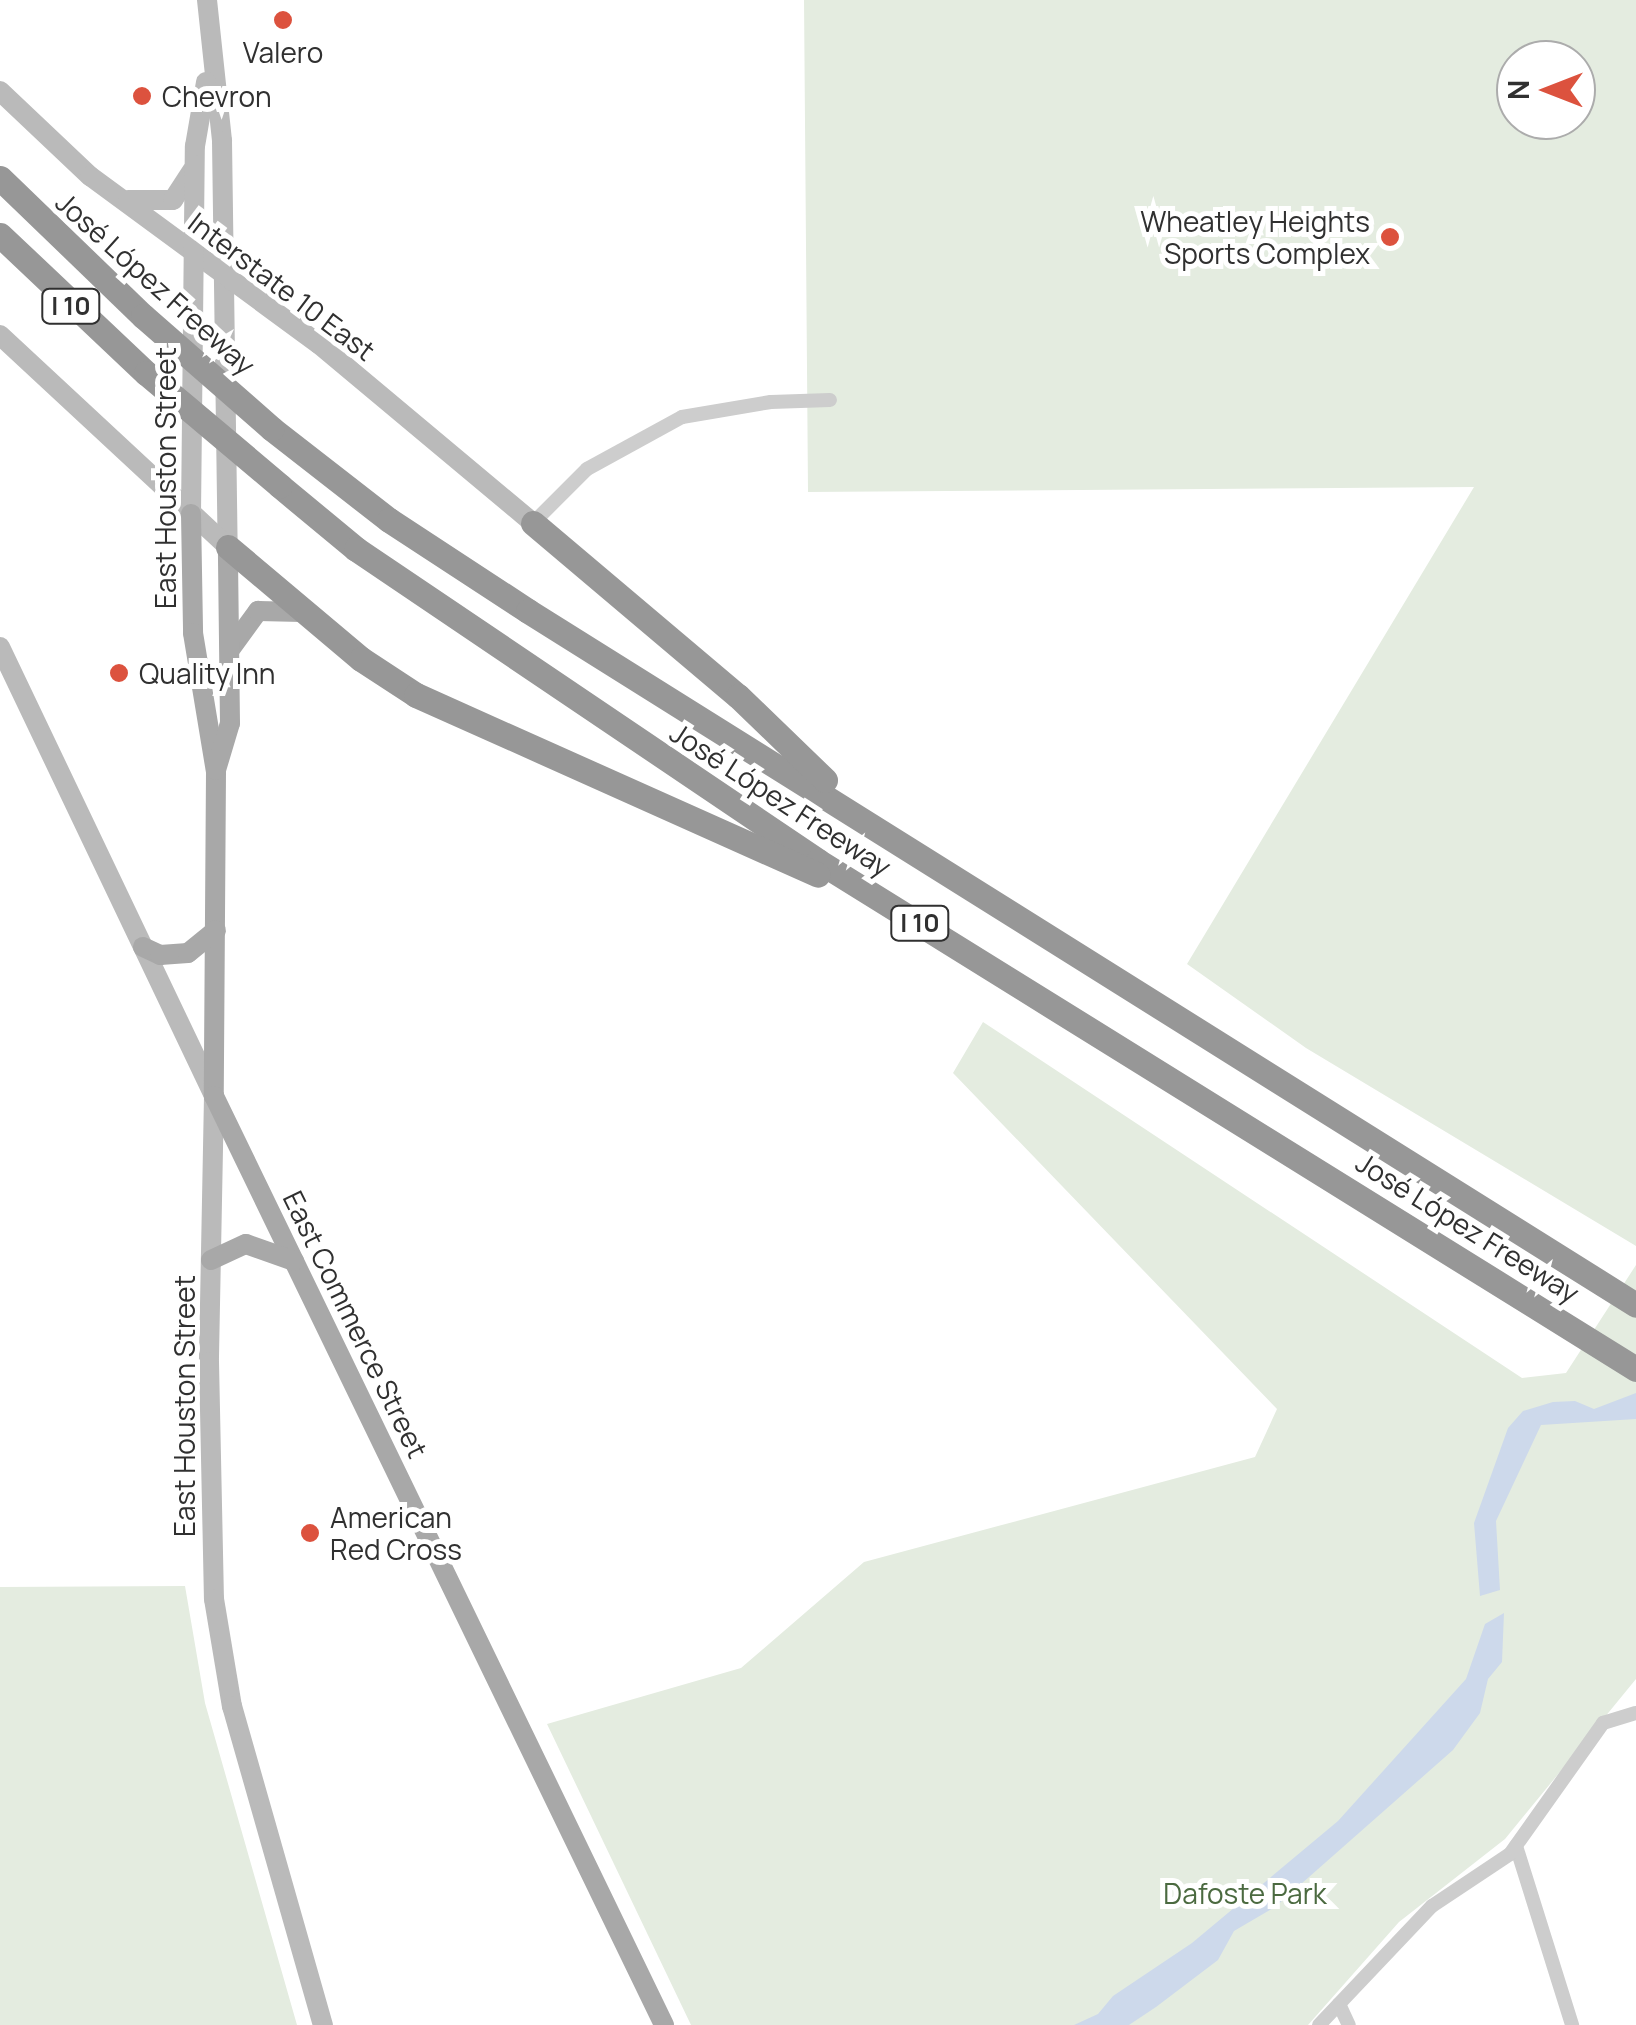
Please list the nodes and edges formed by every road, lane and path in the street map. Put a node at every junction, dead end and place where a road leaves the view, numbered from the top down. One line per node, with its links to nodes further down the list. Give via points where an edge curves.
1 (207, 0): 2 (main road, East Houston Street)
2 (209, 64): 4 (main road, East Houston Street); 9 (main road, East Houston Street, via 222,141)
3 (0, 91): 6 (main road, Interstate 10 East)
4 (195, 164): 6 (main road, via 173,200); 8 (main road, East Houston Street)
5 (0, 178): 19 (highway, José López Freeway / I 10, bridge, via 143,316 389,520)
6 (122, 199): 8 (main road, Interstate 10 East)
7 (0, 235): 20 (highway, José López Freeway / I 10, bridge, via 146,373 405,582)
8 (193, 253): 9 (main road, Interstate 10 East); 12 (main road, East Houston Street)
9 (225, 280): 13 (main road, Interstate 10 East, via 319,344); 14 (main road, East Houston Street)
10 (0, 335): 12 (main road)
11 (830, 400): 13 (street, via 682,417 588,469)
12 (191, 514): 14 (main road); 18 (main road, East Houston Street, via 193,634)
13 (533, 523): 19 (highway, via 738,696)
14 (228, 547): 15 (highway); 17 (main road, East Houston Street)
15 (302, 612): 17 (main road, via 258,611); 20 (highway, via 416,695)
16 (0, 646): 22 (main road, East Commerce Street)
17 (230, 650): 18 (main road, East Houston Street, via 230,723)
18 (216, 772): 21 (main road, East Houston Street)
19 (861, 814): 26 (highway, José López Freeway / I 10)
20 (906, 915): 27 (highway, José López Freeway / I 10)
21 (216, 930): 22 (main road, via 188,953 160,955); 23 (main road, East Houston Street)
22 (142, 947): 23 (main road, East Commerce Street)
23 (214, 1096): 24 (main road, East Houston Street); 25 (main road, East Commerce Street)
24 (210, 1260): 25 (main road, via 246,1244); 31 (main road, East Houston Street, via 211,1534 222,1651)
25 (294, 1261): 32 (main road, East Commerce Street)
26 (1636, 1305)
27 (1636, 1369)
28 (1636, 1713): 29 (street, via 1603,1723)
29 (1516, 1846): 30 (street, via 1432,1906); 35 (street)
30 (1339, 2004): 33 (street); 34 (street)
31 (323, 2025)
32 (664, 2025)
33 (1320, 2025)
34 (1349, 2025)
35 (1572, 2025)

